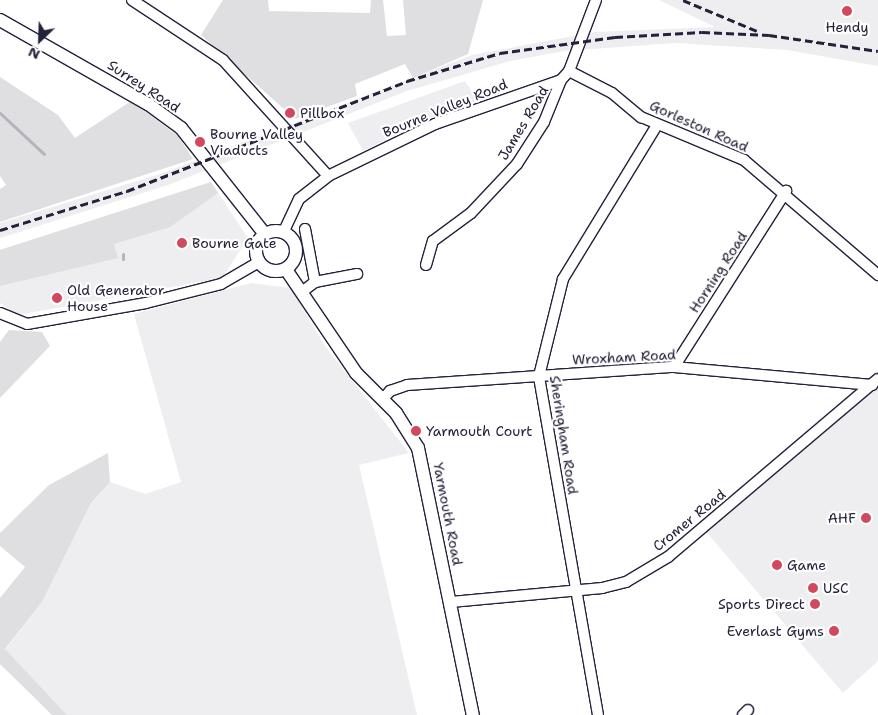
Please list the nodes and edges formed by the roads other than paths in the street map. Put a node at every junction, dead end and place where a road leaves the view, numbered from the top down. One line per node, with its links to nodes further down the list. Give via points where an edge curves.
1 (132, 0): 3 (street)
2 (596, 0): 5 (street, Bourne Valley Road)
3 (147, 3): 8 (street, via 223,60)
4 (0, 20): 12 (street, Surrey Road, via 140,99 182,128)
5 (569, 71): 6 (street, Bourne Valley Road); 7 (street, Gorleston Road)
6 (561, 80): 8 (street, Bourne Valley Road, via 435,124); 14 (street, James Road, via 544,122 517,164 471,214 433,241)
7 (657, 125): 9 (street, Gorleston Road, via 744,160); 22 (street, Sheringham Road, via 563,280)
8 (328, 176): 11 (street, Bourne Valley Road, via 299,199)
9 (786, 191): 17 (street, Gorleston Road); 21 (street, Horning Road)
10 (305, 229): 18 (street)
11 (284, 231): 12 (street); 15 (street, via 293,245 294,262)
12 (263, 232): 13 (street, via 257,247)
13 (259, 262): 15 (street, via 272,272); 20 (street, via 221,284 146,303 18,323)
14 (426, 265)
15 (287, 271): 19 (street, Yarmouth Road)
16 (356, 274): 18 (street)
17 (878, 275)
18 (315, 282): 19 (street)
19 (303, 291): 24 (street, Yarmouth Road, via 356,373)
20 (0, 313)
21 (674, 366): 22 (street, Wroxham Road); 23 (street, Wroxham Road)
22 (538, 376): 24 (street, Wroxham Road, via 399,386); 25 (street, Sheringham Road)
23 (875, 382): 25 (street, Cromer Road, via 668,557 626,582)
24 (383, 399): 26 (street, Yarmouth Road, via 412,435 425,468)
25 (576, 590): 26 (street, Cromer Road); 28 (street, Sheringham Road)
26 (451, 602): 27 (street, Yarmouth Road)
27 (473, 715)
28 (598, 715)

